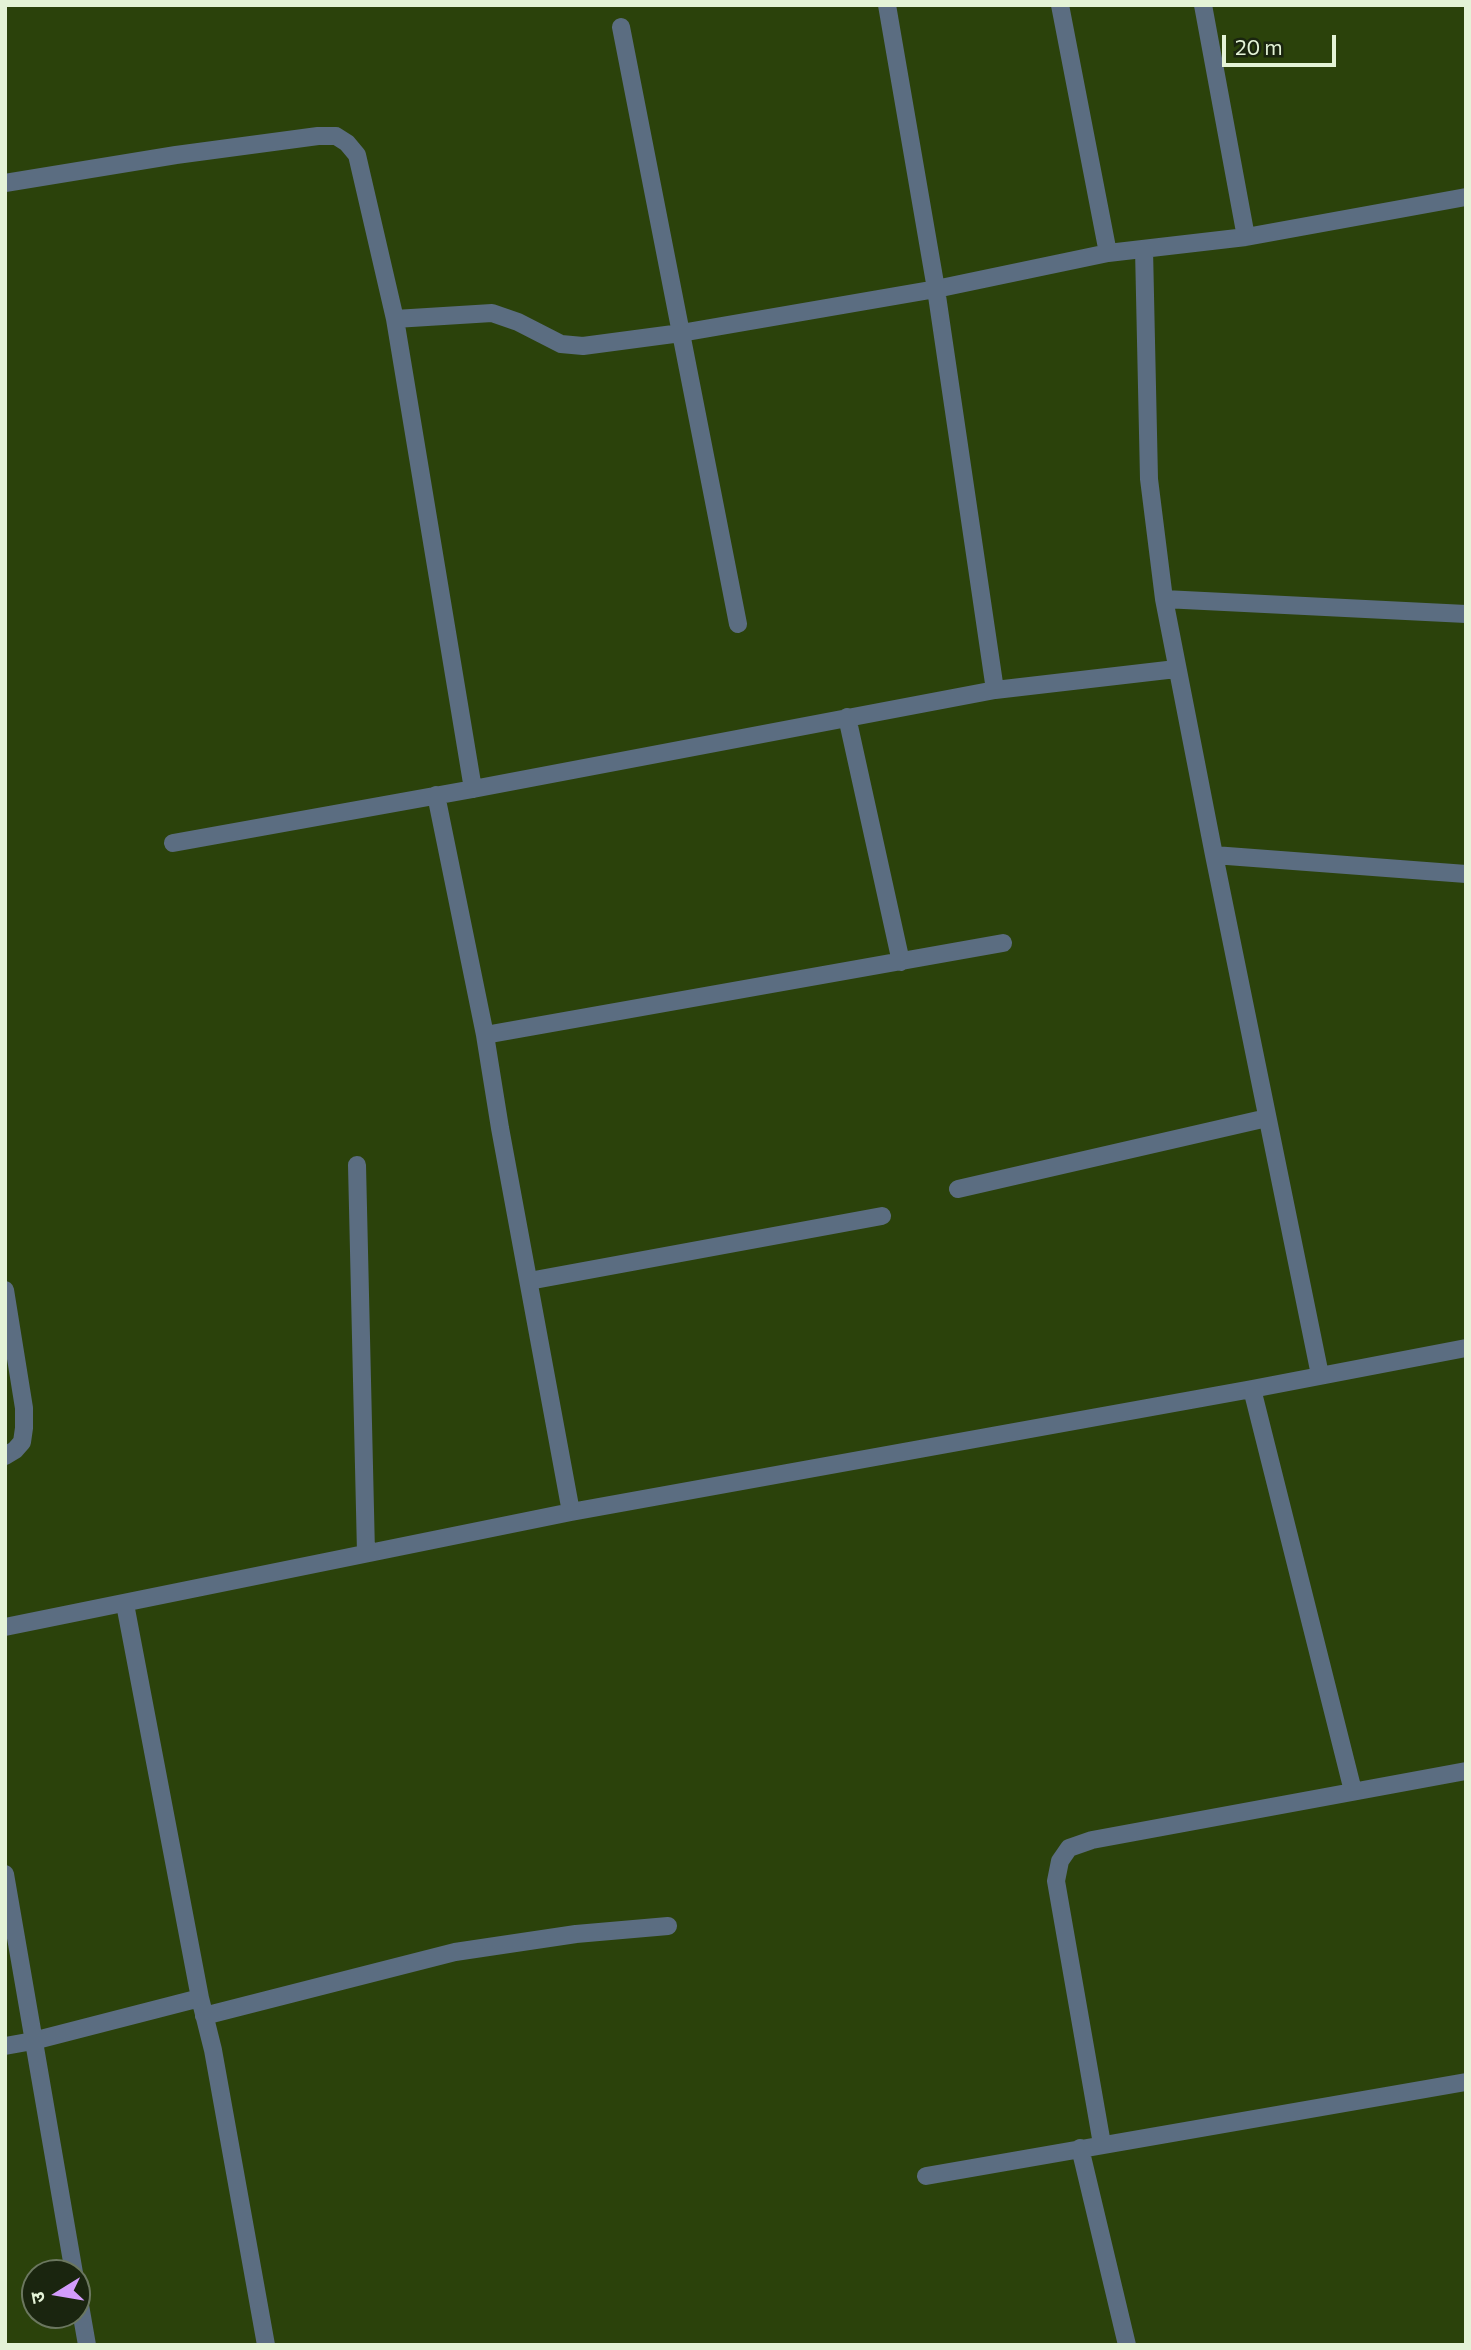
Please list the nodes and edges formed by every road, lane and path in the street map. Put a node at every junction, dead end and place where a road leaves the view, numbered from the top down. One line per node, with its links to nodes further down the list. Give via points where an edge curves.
1 (887, 5): 10 (street)
2 (1060, 5): 9 (street)
3 (1203, 5): 7 (street)
4 (621, 27): 12 (street)
5 (5, 183): 11 (street, via 176,155 336,136 356,155)
6 (1466, 197): 7 (street)
7 (1245, 237): 8 (street)
8 (1144, 249): 9 (street); 13 (street, via 1149,479)
9 (1108, 253): 10 (street)
10 (936, 289): 12 (street); 17 (street)
11 (395, 318): 12 (street, via 492,313 561,344 583,346); 19 (street)
12 (681, 333): 15 (street)
13 (1164, 599): 14 (street); 16 (street)
14 (1466, 614)
15 (738, 624)
16 (1176, 669): 17 (street); 22 (street)
17 (995, 690): 18 (street)
18 (847, 717): 19 (street); 25 (street)
19 (473, 789): 20 (street)
20 (436, 795): 21 (street); 26 (street)
21 (173, 843)
22 (1214, 855): 23 (street); 27 (street)
23 (1466, 874)
24 (1003, 943): 25 (street)
25 (901, 962): 26 (street)
26 (485, 1035): 31 (street)
27 (1267, 1118): 29 (street); 34 (street)
28 (357, 1165): 38 (street)
29 (958, 1189)
30 (882, 1216): 31 (street)
31 (529, 1281): 37 (street)
32 (5, 1290): 36 (street, via 24,1428 22,1442)
33 (1466, 1348): 34 (street)
34 (1320, 1375): 35 (street)
35 (1252, 1389): 37 (street); 42 (street)
36 (5, 1456)
37 (571, 1512): 38 (street)
38 (366, 1552): 39 (street)
39 (125, 1604): 40 (street); 45 (street)
40 (5, 1627)
41 (1466, 1771): 42 (street)
42 (1353, 1791): 49 (street, via 1093,1840 1069,1848 1059,1861 1056,1881)
43 (5, 1874): 46 (street)
44 (668, 1926): 45 (street, via 564,1935 455,1952)
45 (202, 2007): 46 (street); 53 (street)
46 (33, 2041): 47 (street); 52 (street)
47 (5, 2046)
48 (1466, 2082): 49 (street)
49 (1102, 2144): 50 (street)
50 (1080, 2148): 51 (street); 54 (street)
51 (926, 2176)
52 (72, 2259)
53 (266, 2345)
54 (1127, 2345)

